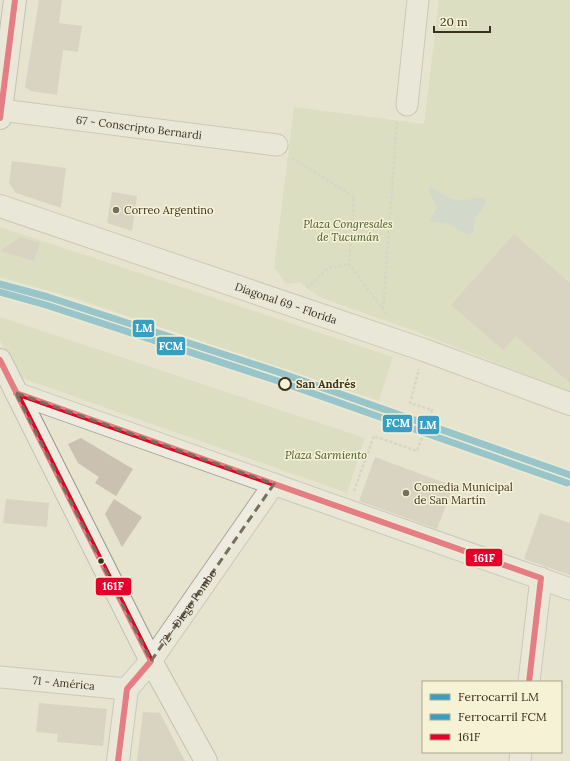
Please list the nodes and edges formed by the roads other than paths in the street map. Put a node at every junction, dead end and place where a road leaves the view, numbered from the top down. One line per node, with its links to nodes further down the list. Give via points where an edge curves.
1 (15, 0): 4 (street)
2 (418, 0): 3 (street)
3 (406, 105)
4 (1, 114): 5 (street, 67 - Conscripto Bernardi)
5 (277, 145)
6 (0, 206): 9 (street, Diagonal 69 - Florida, via 424,350)
7 (0, 360): 8 (street)
8 (16, 393): 10 (street); 13 (street)
9 (570, 404)
10 (274, 484): 11 (street); 13 (street, 72 - Diego Pombo)
11 (541, 578): 12 (street); 15 (street)
12 (570, 589)
13 (151, 661): 16 (street, 72 - Diego Pombo); 18 (street)
14 (0, 677): 16 (street, 71 - América)
15 (529, 681)
16 (127, 689): 17 (street)
17 (118, 761)
18 (206, 761)

